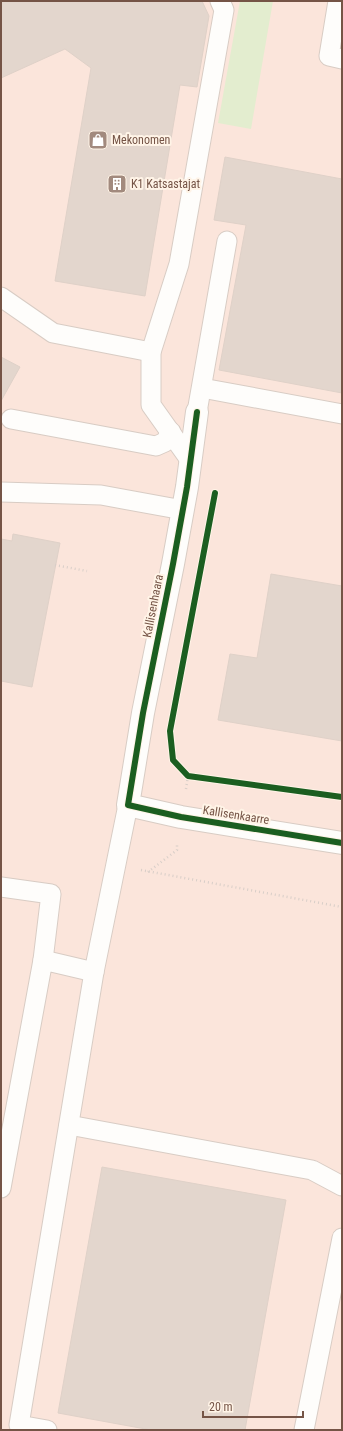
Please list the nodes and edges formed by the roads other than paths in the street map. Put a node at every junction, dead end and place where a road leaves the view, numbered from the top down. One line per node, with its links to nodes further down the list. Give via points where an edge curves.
1 (220, 1): 6 (lane, via 224,10 179,264)
2 (338, 1): 3 (lane, via 329,56)
3 (342, 59)
4 (227, 241): 7 (lane)
5 (1, 297): 6 (lane, via 54,332)
6 (151, 352): 11 (lane, via 151,404)
7 (202, 388): 8 (lane); 9 (lane)
8 (198, 412): 12 (street, Kallisenhaara)
9 (342, 414)
10 (11, 419): 11 (lane, via 156,446 165,442)
11 (171, 432): 12 (lane)
12 (190, 460): 14 (street, Kallisenhaara)
13 (1, 492): 14 (lane, via 101,495)
14 (183, 510): 15 (street, Kallisenhaara)
15 (128, 805): 16 (street, Kallisenkaarre, via 181,818); 19 (lane)
16 (342, 843)
17 (1, 887): 18 (lane, via 51,894)
18 (43, 960): 19 (lane); 22 (lane)
19 (94, 972): 20 (lane)
20 (69, 1125): 21 (lane, via 312,1170); 24 (lane, via 19,1425)
21 (342, 1186)
22 (1, 1188)
23 (342, 1238): 25 (lane)
24 (47, 1430)
25 (304, 1430)

